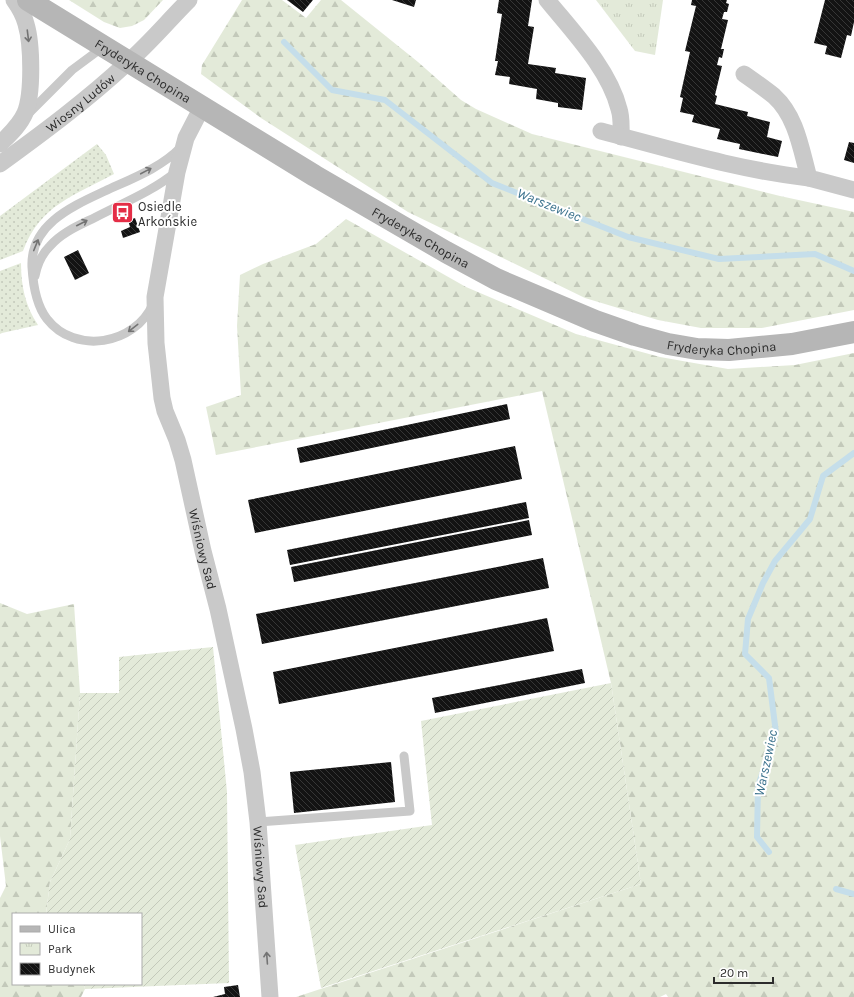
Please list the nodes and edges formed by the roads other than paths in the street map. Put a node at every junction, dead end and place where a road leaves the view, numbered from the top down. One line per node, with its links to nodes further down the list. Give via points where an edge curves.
1 (14, 0): 9 (street, one-way to 9, via 27,25 30,73 27,108)
2 (28, 0): 5 (street, Fryderyka Chopina)
3 (189, 0): 6 (street, Wiosny Ludów)
4 (547, 0): 11 (street, via 608,80 620,110)
5 (104, 46): 6 (street, Fryderyka Chopina); 9 (lane, Wiosny Ludów, via 67,74)
6 (129, 62): 8 (street, Fryderyka Chopina); 14 (street, Wiosny Ludów, via 75,109)
7 (744, 74): 16 (street, via 775,97 788,113 796,129)
8 (202, 107): 13 (street, Wiśniowy Sad); 20 (street, Fryderyka Chopina, via 315,176 496,279 635,335 668,344 729,350 792,344)
9 (14, 129): 12 (street, Wiosny Ludów)
10 (601, 132): 11 (street)
11 (621, 136): 16 (street, via 737,166 778,175)
12 (0, 144)
13 (183, 146): 15 (street, Wiśniowy Sad); 18 (lane, one-way to 13, via 33,252 38,239 51,223 78,204 163,162)
14 (0, 164)
15 (177, 172): 18 (lane, one-way to 15, via 41,259 56,239); 19 (street, Wiśniowy Sad)
16 (809, 178): 17 (street)
17 (854, 190)
18 (34, 283): 19 (lane, one-way to 18, via 146,316 126,334 92,341 76,338 51,323 38,302)
19 (155, 297): 22 (street, Wiśniowy Sad, via 156,343 162,398 178,440 202,551 218,609 252,772)
20 (854, 332)
21 (404, 756): 22 (lane, via 410,811)
22 (258, 822): 23 (street, Wiśniowy Sad, one-way to 22)
23 (270, 997)

